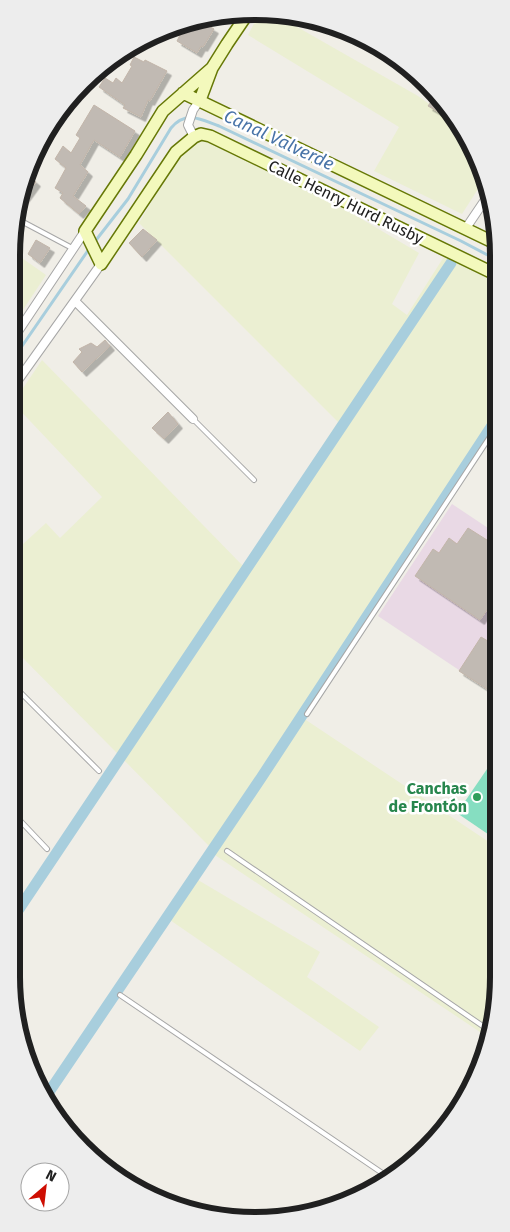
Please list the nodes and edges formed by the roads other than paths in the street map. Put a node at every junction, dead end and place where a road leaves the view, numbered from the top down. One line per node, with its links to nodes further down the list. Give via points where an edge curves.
1 (243, 21): 2 (street)
2 (212, 68): 3 (street); 4 (street)
3 (183, 93): 4 (street, Calle Henry Hurd Rusby); 9 (street, via 163,111)
4 (196, 105): 5 (street, via 188,125); 8 (street, Calle Henry Hurd Rusby)
5 (194, 137): 12 (street, via 176,152); 13 (street, Calle Henry Hurd Rusby, via 201,134 210,136)
6 (484, 202): 8 (street)
7 (23, 220): 11 (lane)
8 (466, 228): 10 (street, Calle Henry Hurd Rusby)
9 (87, 235): 11 (street); 12 (street)
10 (489, 240)
11 (72, 248): 15 (street)
12 (101, 264): 14 (street)
13 (490, 272)
14 (75, 301): 16 (street); 17 (street)
15 (20, 328)
16 (20, 377)
17 (193, 419): 19 (lane)
18 (490, 437): 21 (lane)
19 (254, 480)
20 (20, 692): 22 (lane)
21 (307, 714)
22 (99, 772)
23 (20, 820): 24 (lane)
24 (47, 849)
25 (227, 851): 27 (lane)
26 (120, 995): 28 (lane)
27 (484, 1027)
28 (383, 1174)

